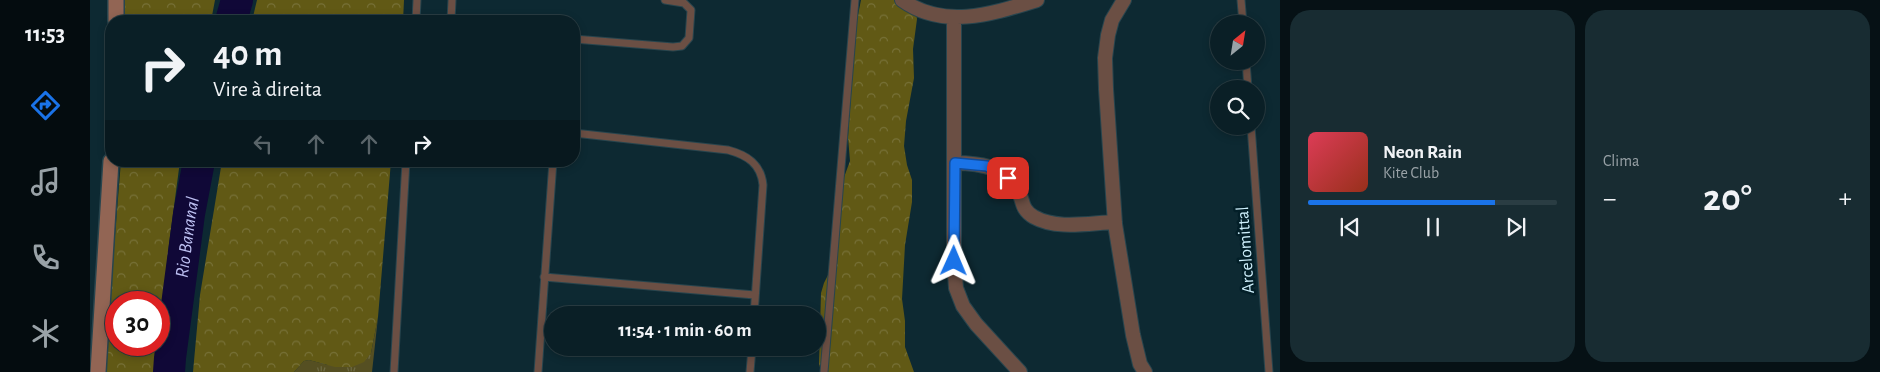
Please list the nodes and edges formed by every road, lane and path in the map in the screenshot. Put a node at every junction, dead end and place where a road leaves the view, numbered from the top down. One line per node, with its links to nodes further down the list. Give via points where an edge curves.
1 (116, 0): 10 (main road)
2 (417, 0): 11 (lane)
3 (452, 0): 12 (lane)
4 (665, 0): 15 (lane, via 684,3 691,10 689,38 682,46)
5 (855, 0): 31 (lane)
6 (902, 0): 14 (street, via 922,12)
7 (1037, 0): 14 (street, via 974,17)
8 (1124, 0): 22 (street, via 1112,20 1106,58)
9 (1241, 0): 13 (lane)
10 (116, 15)
11 (416, 15)
12 (451, 15)
13 (1242, 15)
14 (954, 18): 18 (street)
15 (580, 39)
16 (580, 134): 24 (lane, via 728,150 752,161 762,175 763,185)
17 (1252, 135): 34 (lane, Arcelomittal)
18 (955, 163): 22 (street, via 987,166 1002,173 1017,188 1027,211 1043,221 1063,225); 32 (street, via 954,261 958,297 976,324)
19 (112, 167): 27 (main road)
20 (406, 167): 28 (lane)
21 (553, 167): 23 (lane)
22 (1115, 222): 33 (street, via 1132,335)
23 (544, 278): 24 (lane); 29 (lane)
24 (755, 295): 25 (lane)
25 (754, 306)
26 (751, 356): 30 (lane)
27 (98, 372)
28 (394, 372)
29 (538, 372)
30 (750, 372)
31 (824, 372)
32 (1020, 372)
33 (1145, 372)
34 (1269, 372)

